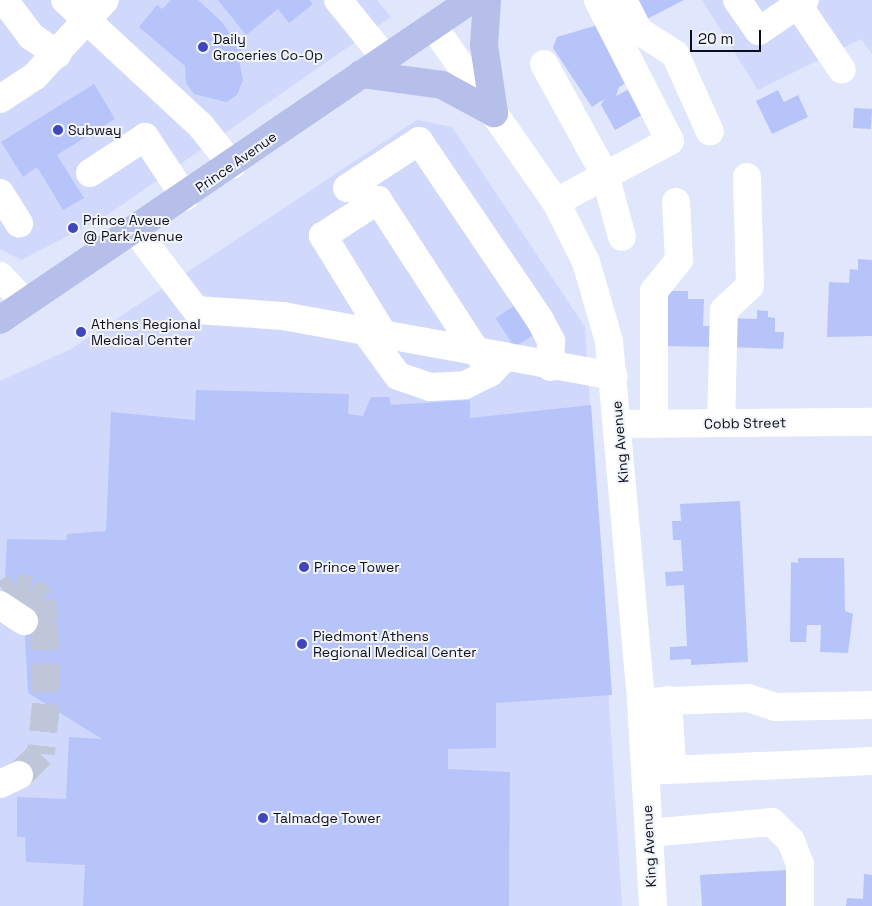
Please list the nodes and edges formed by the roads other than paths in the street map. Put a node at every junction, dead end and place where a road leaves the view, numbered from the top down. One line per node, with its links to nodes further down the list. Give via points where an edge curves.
1 (4, 0): 12 (street, via 18,22)
2 (65, 0): 10 (street)
3 (338, 0): 13 (street)
4 (471, 0): 11 (main road, Prince Avenue)
5 (487, 0): 18 (main road, via 484,44)
6 (598, 0): 22 (street, via 670,141)
7 (622, 0): 19 (street, via 639,31 675,54)
8 (737, 0): 9 (street, via 759,31)
9 (801, 3): 15 (street)
10 (96, 10): 12 (street); 20 (street)
11 (433, 26): 13 (main road, Prince Avenue); 18 (street, King Avenue)
12 (57, 54): 17 (street, via 35,76)
13 (385, 58): 16 (main road, Prince Avenue)
14 (544, 64): 22 (street)
15 (842, 70)
16 (361, 74): 18 (main road, via 442,85); 20 (main road, Prince Avenue)
17 (0, 99)
18 (494, 113): 27 (street, King Avenue)
19 (710, 132)
20 (232, 165): 26 (main road, Prince Avenue)
21 (90, 173): 26 (street, via 145,137)
22 (605, 175): 27 (street); 31 (street)
23 (747, 177): 40 (street, via 750,286 724,310)
24 (347, 188): 37 (street, via 419,141 540,320 551,341)
25 (0, 193): 29 (street)
26 (185, 197): 30 (main road, Prince Avenue)
27 (556, 202): 38 (street, King Avenue, via 586,262)
28 (676, 202): 42 (street, via 679,260 654,291)
29 (19, 223)
30 (136, 231): 33 (main road, Prince Avenue); 35 (street, via 196,310 283,316)
31 (622, 237)
32 (0, 276): 33 (street)
33 (25, 303): 34 (main road, Prince Avenue)
34 (0, 320)
35 (376, 335): 36 (street); 36 (street, via 398,376 430,387 465,385 490,373); 36 (street, via 323,236 378,200)
36 (490, 356): 37 (street)
37 (550, 367): 38 (street)
38 (614, 376): 41 (street, King Avenue)
39 (872, 422): 40 (street, Cobb Street)
40 (720, 423): 42 (street, Cobb Street)
41 (619, 424): 42 (street, Cobb Street); 46 (street, King Avenue)
42 (654, 424)
43 (2, 599): 44 (street)
44 (24, 621)
45 (668, 700): 46 (street); 47 (street, via 748,698 775,707); 49 (street)
46 (641, 702): 50 (street, King Avenue)
47 (872, 705)
48 (872, 761): 49 (street)
49 (672, 766): 50 (street)
50 (645, 771): 51 (street, King Avenue)
51 (649, 833): 52 (street, King Avenue); 53 (street, via 772,822 791,841 800,864)
52 (653, 906)
53 (800, 906)

